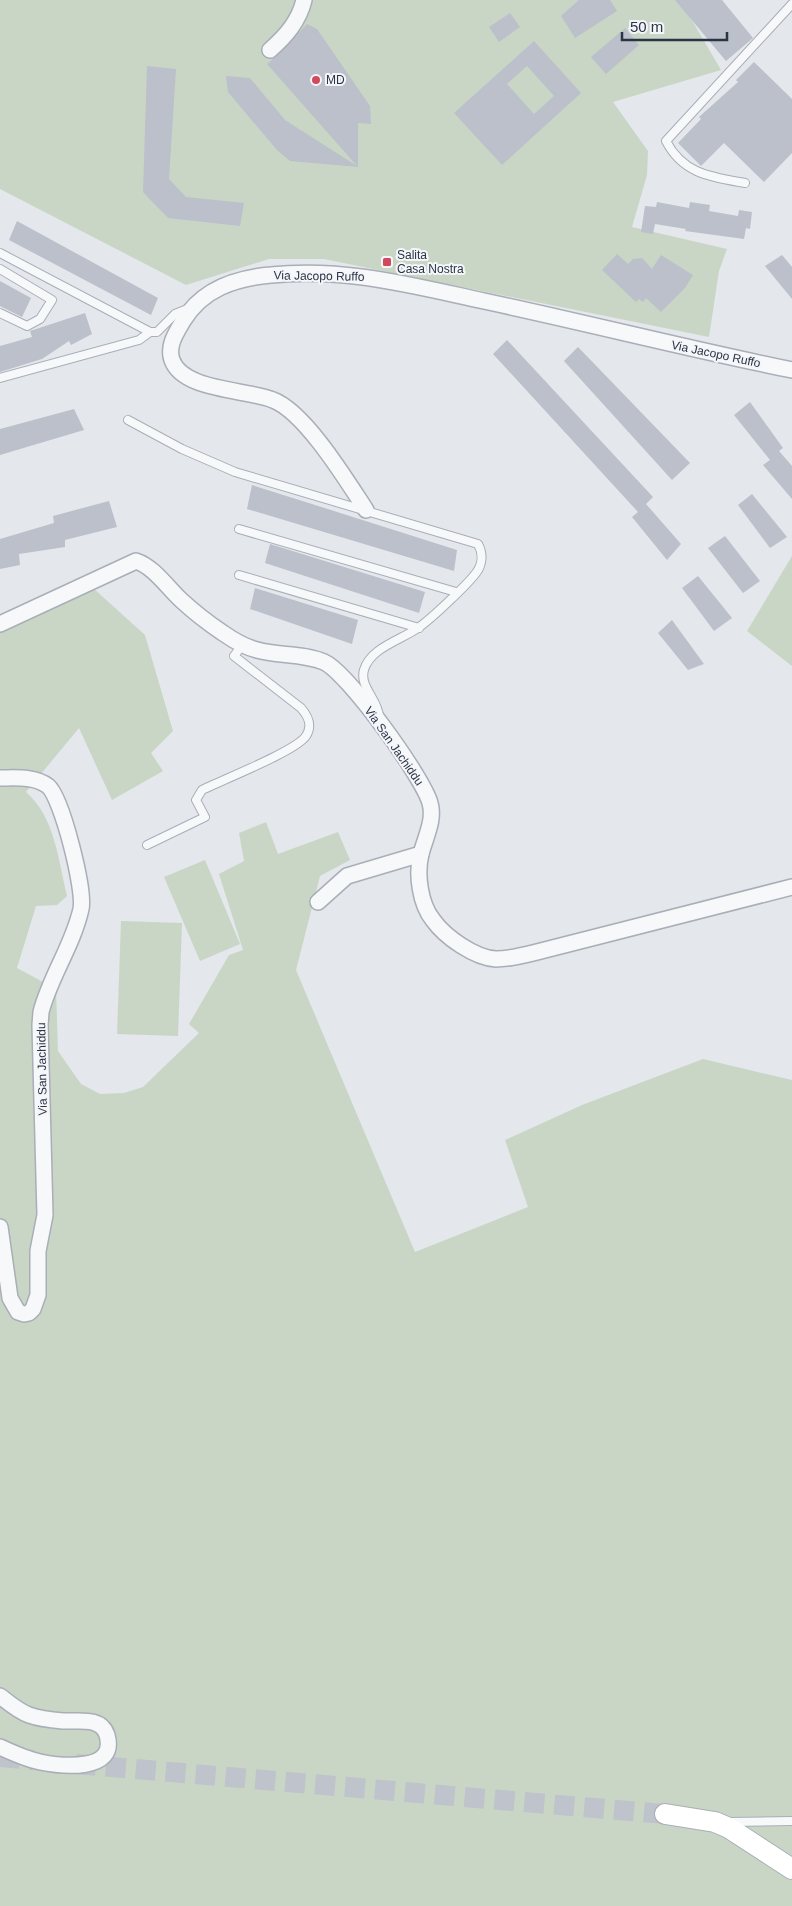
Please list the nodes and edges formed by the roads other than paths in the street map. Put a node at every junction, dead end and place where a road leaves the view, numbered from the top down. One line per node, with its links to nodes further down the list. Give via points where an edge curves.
1 (304, 0): 3 (street, via 288,32)
2 (792, 4): 4 (lane, via 666,141 672,154 686,166 710,177)
3 (270, 50)
4 (745, 183)
5 (0, 253): 9 (lane)
6 (0, 269): 8 (lane, via 52,300 40,319 26,326)
7 (194, 306): 9 (lane, via 175,314 157,332); 10 (street, Via Jacopo Ruffo, via 215,289 248,279 296,273 347,275 401,283); 13 (street, Via Jacopo Ruffo, via 171,344 172,362 184,376 201,384 245,391 282,404 333,459)
8 (0, 313)
9 (150, 332): 11 (lane, via 139,340)
10 (792, 370)
11 (0, 378)
12 (128, 420): 13 (lane, via 182,450 235,472)
13 (366, 510): 16 (lane, via 478,544 482,551 480,566)
14 (239, 529): 16 (lane)
15 (239, 575): 18 (lane)
16 (456, 592): 18 (lane)
17 (0, 624): 19 (street, Via San Jachiddu, via 136,561 149,568 199,615)
18 (419, 628): 20 (lane, via 373,656 364,670 364,681 379,709)
19 (243, 644): 20 (street, Via San Jachiddu, via 258,650 326,663 342,675); 22 (lane, via 234,656 301,708 308,716 308,734 295,746 202,790 196,800 205,817)
20 (378, 723): 23 (street, Via San Jachiddu, via 413,770 430,803 430,823)
21 (0, 778): 26 (street, Via San Jachiddu, via 34,779 55,794 62,811 82,899 79,916 42,1012 45,1215 38,1251 38,1295 29,1313 18,1312 10,1298)
22 (147, 845)
23 (421, 854): 24 (street, Via San Jachiddu, via 420,883 431,918 468,949 496,959 646,926); 25 (street, via 347,876)
24 (792, 887)
25 (318, 902)
26 (0, 1227)
27 (0, 1696): 28 (street, via 17,1709 42,1718 94,1722 106,1734 108,1743 101,1759 86,1766 42,1762)
28 (0, 1748)
29 (665, 1814): 31 (main road)
30 (792, 1821): 31 (lane)
31 (715, 1822): 32 (main road)
32 (792, 1869)

